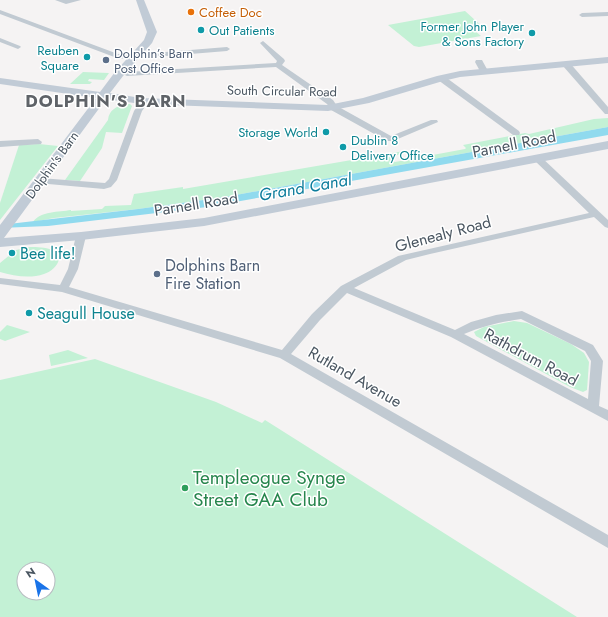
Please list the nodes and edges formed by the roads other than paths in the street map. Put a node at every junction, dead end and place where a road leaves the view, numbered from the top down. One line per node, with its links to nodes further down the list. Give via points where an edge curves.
1 (58, 0): 2 (street)
2 (78, 0)
3 (140, 0): 11 (main road, via 152,32 149,41)
4 (0, 12): 11 (street, via 112,55)
5 (608, 14): 6 (street)
6 (582, 15)
7 (0, 40): 9 (street)
8 (263, 43): 14 (street, via 281,61)
9 (18, 47)
10 (226, 49): 11 (street)
11 (132, 60): 15 (main road); 18 (main road)
12 (608, 60): 13 (main road, South Circular Road)
13 (566, 64): 16 (main road, South Circular Road, via 481,67); 22 (street)
14 (278, 65): 15 (street); 20 (street, via 330,102)
15 (128, 74): 18 (main road)
16 (441, 78): 20 (main road, South Circular Road, via 365,102); 24 (street)
17 (0, 81): 18 (main road, South Circular Road)
18 (108, 96): 19 (main road, South Circular Road); 21 (main road, Dolphin's Barn); 29 (main road, Dolphin's Barn)
19 (143, 101): 20 (main road, South Circular Road); 21 (main road); 29 (street, via 108,185)
20 (334, 108): 23 (street, via 390,139)
21 (104, 110): 29 (main road, Dolphin's Barn)
22 (608, 112)
23 (434, 122)
24 (516, 133)
25 (38, 142): 26 (street)
26 (0, 144)
27 (608, 145): 28 (main road, Parnell Road)
28 (537, 158): 30 (street); 32 (main road, Parnell Road, via 212,220)
29 (46, 182): 33 (main road, Dolphin's Barn)
30 (596, 214): 31 (street); 35 (street, Glenealy Road, via 402,258)
31 (608, 225)
32 (81, 236): 33 (main road, Parnell Road); 36 (street, via 73,269)
33 (5, 241)
34 (0, 281): 36 (street, Rutland Avenue)
35 (346, 288): 37 (street, Rathdrum Road); 38 (street, Glenealy Road, via 316,317)
36 (63, 289): 38 (street, Rutland Avenue)
37 (455, 334): 39 (street, Rathdrum Road); 39 (street, Rathdrum Road, via 475,325 522,315 589,348 597,361)
38 (284, 355): 41 (street, Rutland Avenue)
39 (593, 408): 40 (street, Rathdrum Road)
40 (608, 416)
41 (608, 542)

